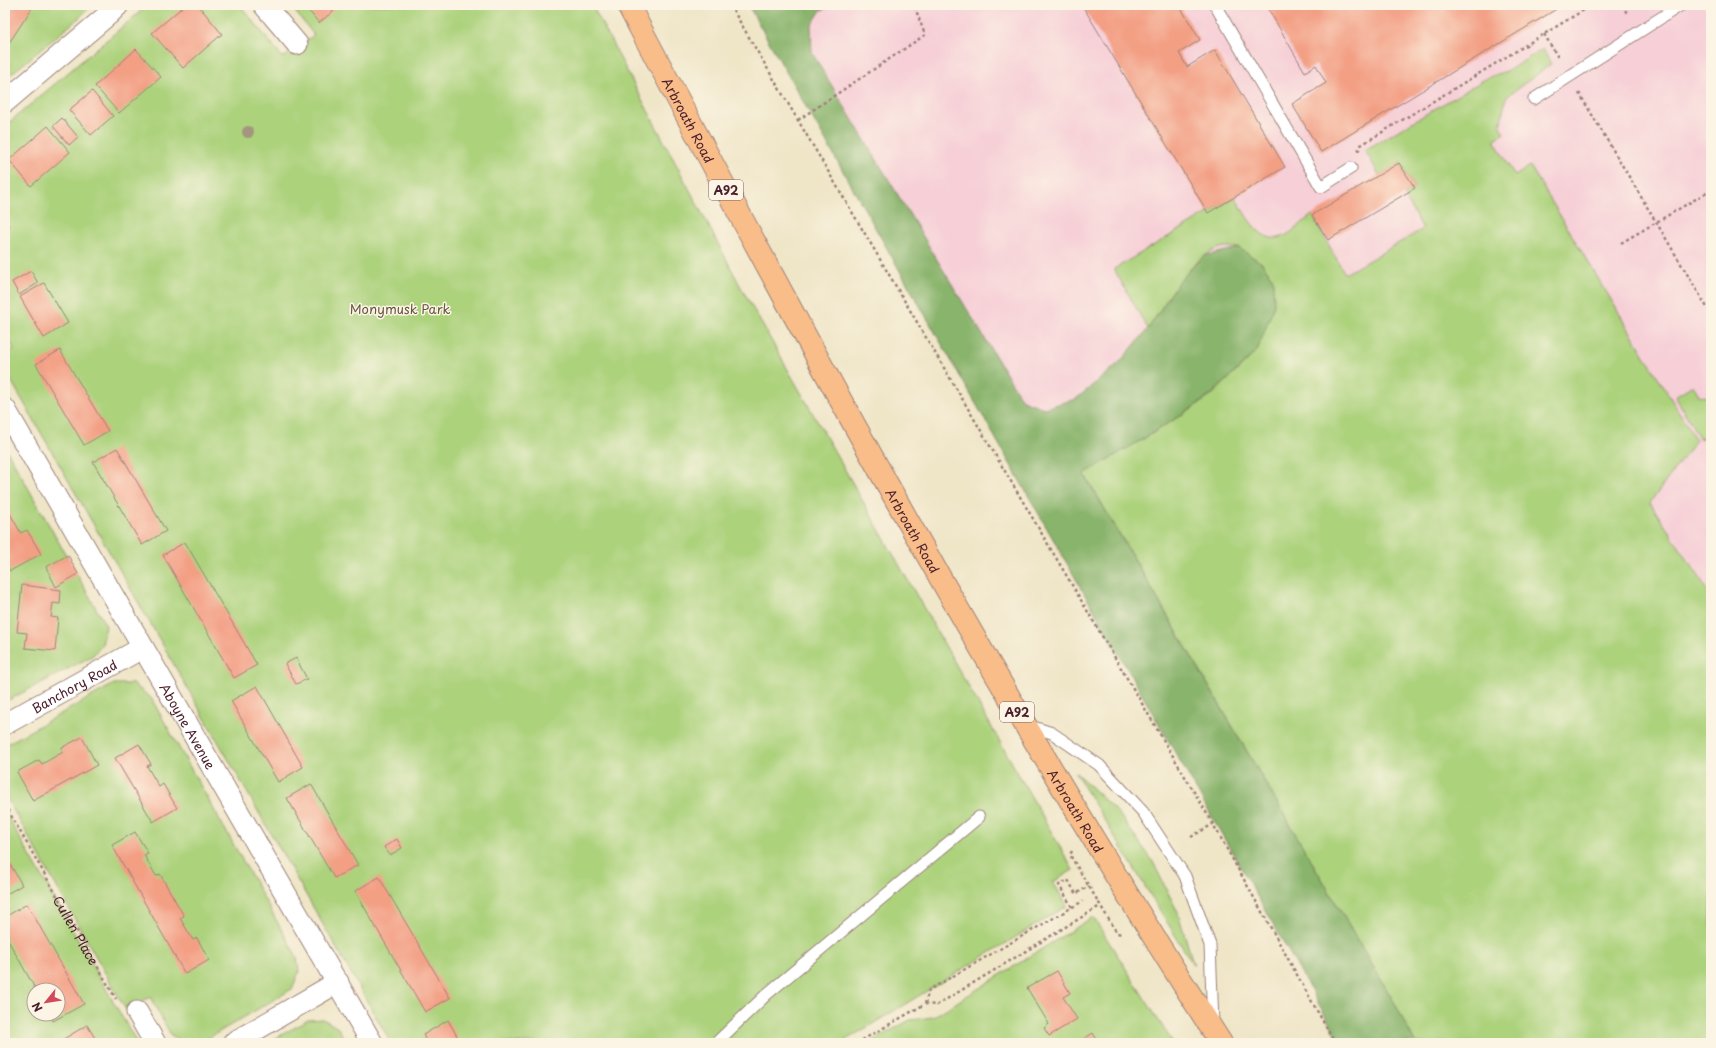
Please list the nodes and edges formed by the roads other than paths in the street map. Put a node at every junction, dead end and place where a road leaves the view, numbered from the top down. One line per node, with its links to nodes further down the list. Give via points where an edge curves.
1 (118, 5): 8 (street)
2 (264, 5): 6 (street)
3 (628, 5): 13 (main road, Arbroath Road / A92, via 744,225)
4 (1215, 5): 9 (lane, via 1321,187)
5 (1681, 5): 7 (lane)
6 (297, 44)
7 (1534, 99)
8 (5, 102)
9 (1351, 168)
10 (5, 409): 11 (street, Aboyne Avenue)
11 (142, 648): 12 (street, Banchory Road); 15 (street, Aboyne Avenue)
12 (5, 724)
13 (1024, 724): 17 (main road, Arbroath Road / A92, via 1156,943); 17 (lane, via 1052,733 1099,765 1143,812 1185,876 1210,945)
14 (979, 817): 21 (lane, via 767,994)
15 (338, 982): 19 (street); 20 (street, Aboyne Avenue)
16 (137, 1012): 18 (street)
17 (1217, 1037)
18 (154, 1043)
19 (233, 1043)
20 (372, 1043)
21 (716, 1043)

